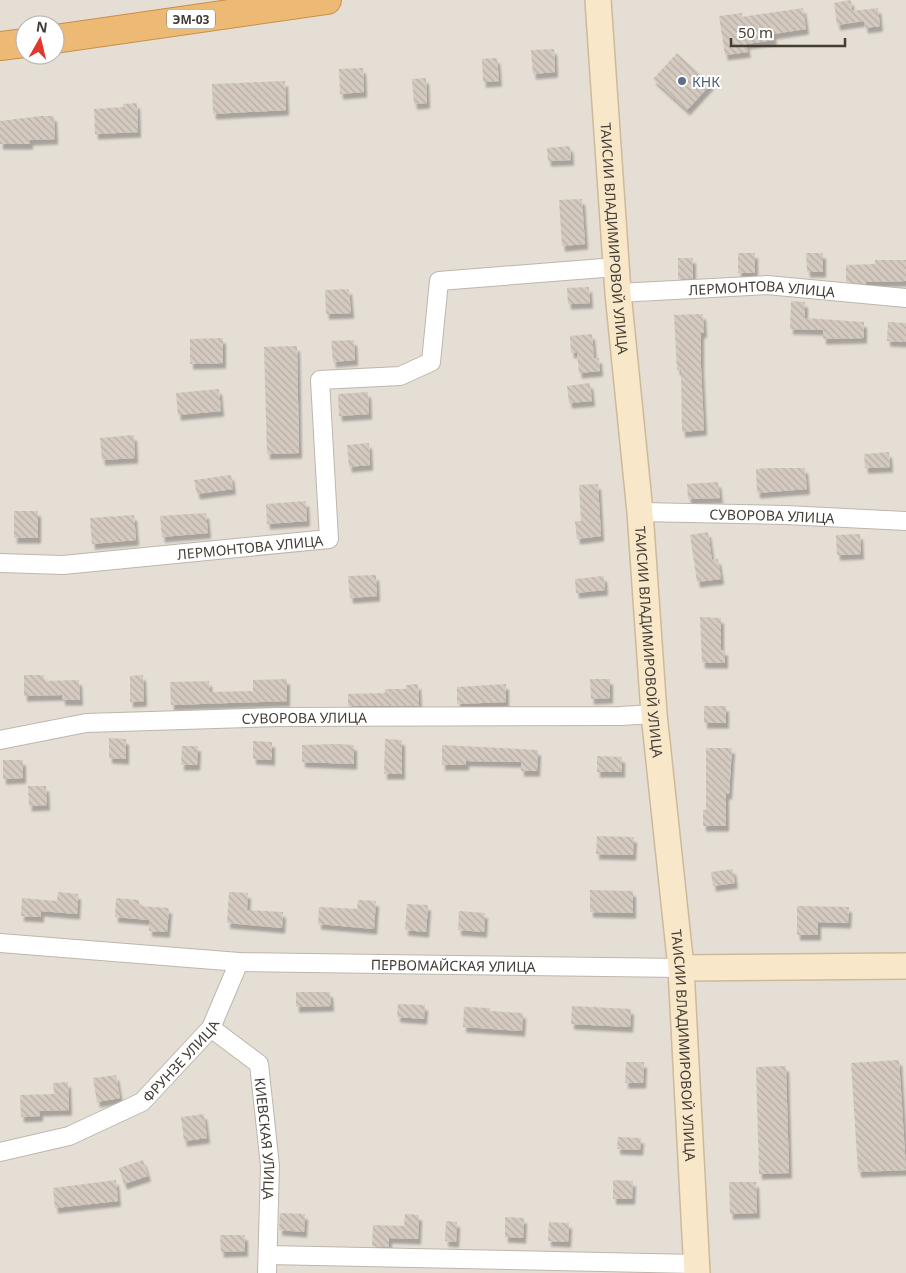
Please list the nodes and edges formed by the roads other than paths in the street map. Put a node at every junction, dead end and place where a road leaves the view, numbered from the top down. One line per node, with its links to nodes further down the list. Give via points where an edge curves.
1 (326, 0): 3 (highway, ЭМ-03)
2 (599, 5): 6 (street, ТАИСИИ ВЛАДИМИРОВОЙ УЛИЦА)
3 (65, 37)
4 (15, 44): 5 (highway)
5 (0, 46)
6 (616, 267): 7 (street, ТАИСИИ ВЛАДИМИРОВОЙ УЛИЦА); 11 (street, ЛЕРМОНТОВА УЛИЦА, via 439,281 431,362 400,376 320,380 329,539 63,565)
7 (618, 293): 8 (street, ЛЕРМОНТОВА УЛИЦА, via 767,285); 9 (street, ТАИСИИ ВЛАДИМИРОВОЙ УЛИЦА)
8 (906, 298)
9 (640, 512): 10 (street, СУВОРОВА УЛИЦА); 12 (street, ТАИСИИ ВЛАДИМИРОВОЙ УЛИЦА)
10 (906, 521)
11 (0, 564)
12 (654, 714): 13 (street, СУВОРОВА УЛИЦА, via 277,717 86,723); 17 (street, ТАИСИИ ВЛАДИМИРОВОЙ УЛИЦА)
13 (0, 740)
14 (0, 943): 15 (street, ПЕРВОМАЙСКАЯ УЛИЦА)
15 (240, 962): 17 (street, ПЕРВОМАЙСКАЯ УЛИЦА); 18 (street, ФРУНЗЕ УЛИЦА)
16 (906, 966): 17 (street, ПЕРВОМАЙСКАЯ УЛИЦА)
17 (681, 968): 21 (street, ТАИСИИ ВЛАДИМИРОВОЙ УЛИЦА)
18 (210, 1028): 19 (street, ФРУНЗЕ УЛИЦА, via 142,1102 69,1136); 20 (street, КИЕВСКАЯ УЛИЦА, via 258,1064 270,1166)
19 (0, 1152)
20 (268, 1255): 21 (street); 22 (street, КИЕВСКАЯ УЛИЦА)
21 (697, 1268)
22 (268, 1273)

